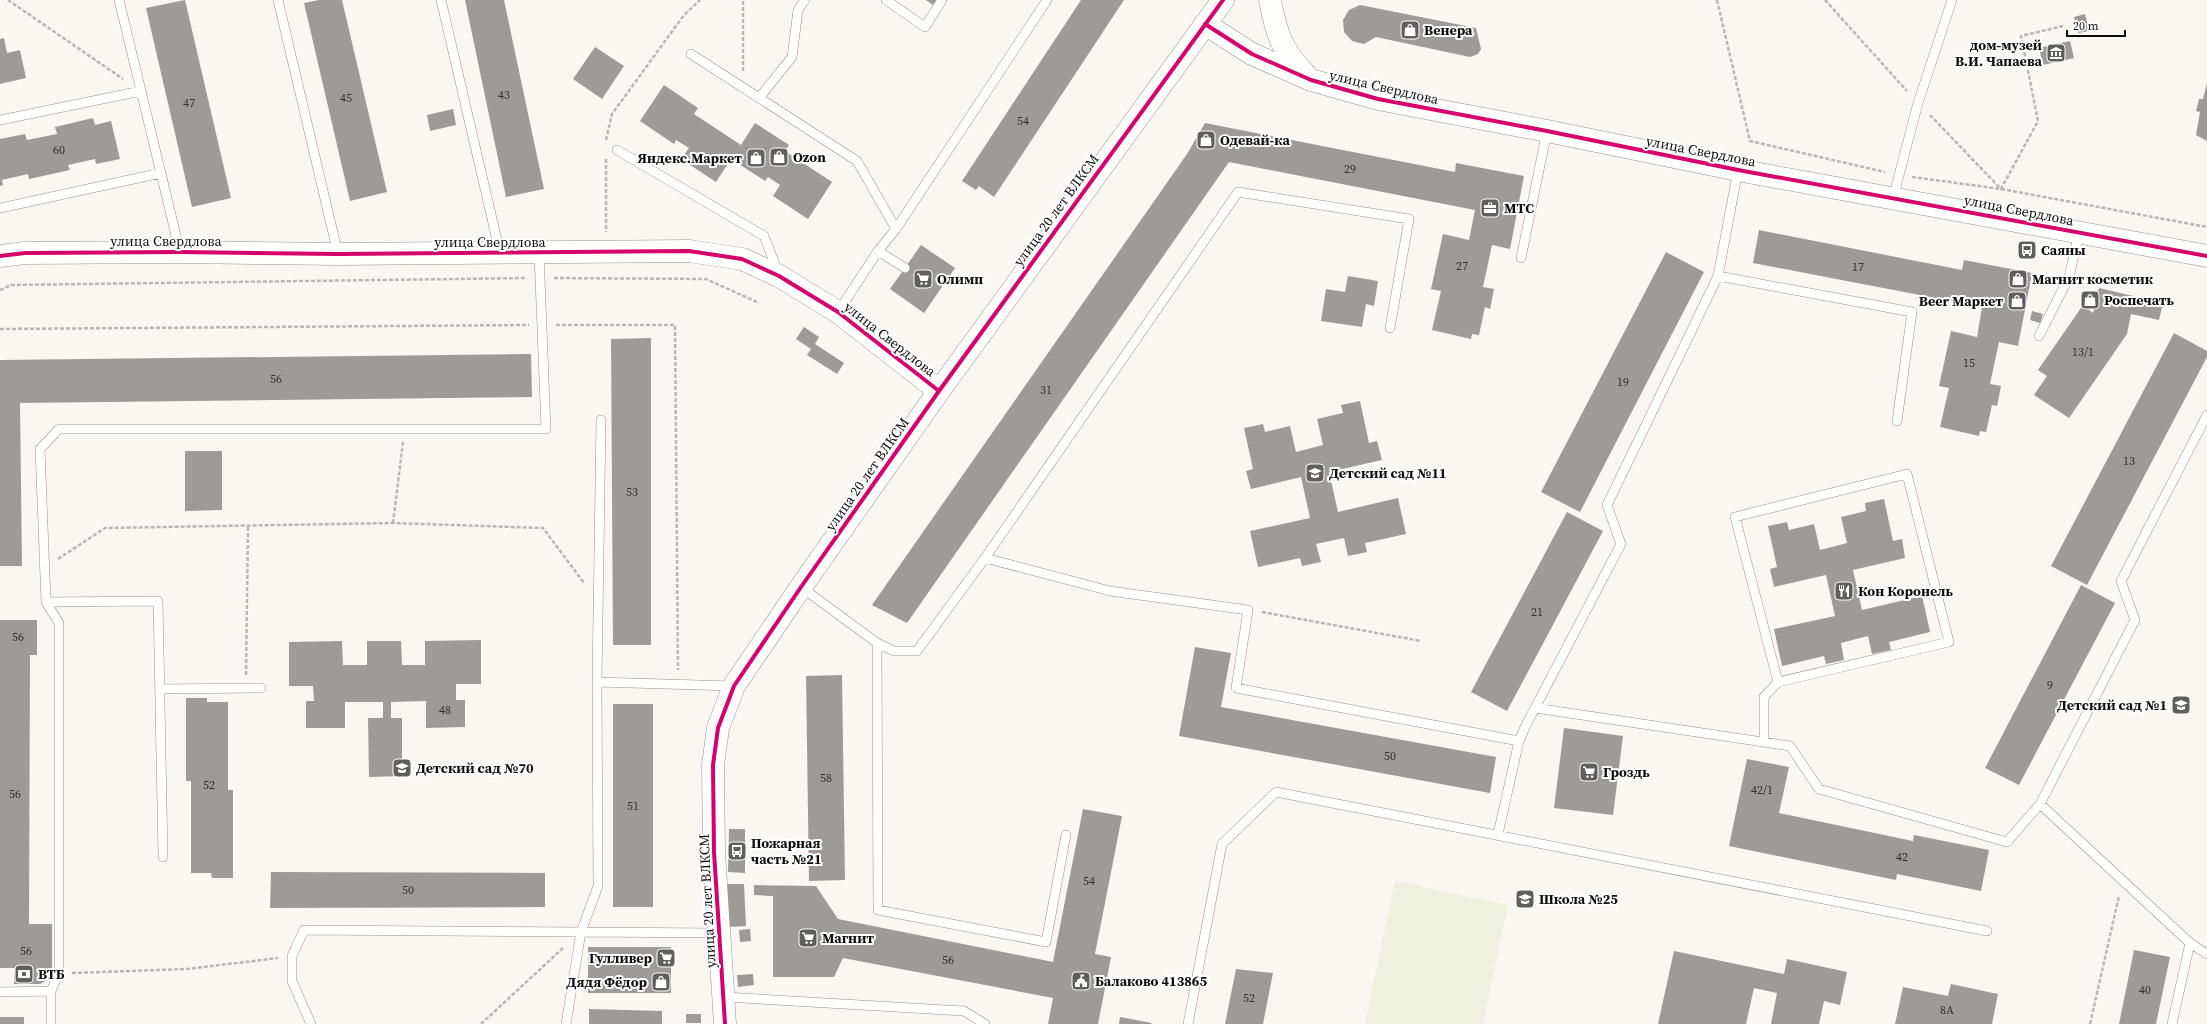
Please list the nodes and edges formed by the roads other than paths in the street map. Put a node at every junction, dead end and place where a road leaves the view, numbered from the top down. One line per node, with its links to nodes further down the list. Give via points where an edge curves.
1 (119, 0): 14 (lane)
2 (278, 0): 29 (lane)
3 (441, 0): 27 (lane)
4 (805, 0): 15 (lane, via 798,10 792,57)
5 (886, 0): 6 (lane, via 925,27)
6 (942, 0)
7 (1047, 0): 23 (lane)
8 (1222, 0): 11 (street, улица 20 лет ВЛКСМ)
9 (1270, 0): 13 (street, via 1282,46 1293,62)
10 (1952, 0): 21 (lane, via 1918,103)
11 (1205, 24): 13 (street, улица Свердлова, via 1252,54); 39 (street, улица 20 лет ВЛКСМ)
12 (691, 54): 15 (lane)
13 (1311, 80): 17 (street, улица Свердлова, via 1378,100)
14 (141, 91): 16 (lane); 20 (lane)
15 (759, 98): 23 (lane, via 857,161)
16 (0, 120)
17 (1546, 131): 19 (street, улица Свердлова); 32 (lane)
18 (617, 150): 34 (lane, via 764,236)
19 (1738, 170): 21 (street, улица Свердлова); 35 (lane)
20 (160, 173): 22 (lane); 26 (lane)
21 (1893, 198): 24 (street, улица Свердлова)
22 (0, 208)
23 (896, 229): 25 (lane)
24 (2079, 233): 31 (street, улица Свердлова); 38 (lane, via 2069,277)
25 (878, 251): 33 (lane); 36 (lane)
26 (180, 252): 29 (street, улица Свердлова); 30 (street, улица Свердлова, via 25,253)
27 (500, 253): 28 (street, улица Свердлова); 29 (street, улица Свердлова)
28 (540, 253): 34 (street, улица Свердлова, via 689,251 742,259); 45 (lane, via 546,429 59,429 40,449)
29 (338, 254)
30 (0, 256)
31 (2207, 256)
32 (1521, 258)
33 (905, 268)
34 (779, 276): 36 (street, улица Свердлова)
35 (1718, 276): 42 (lane, via 1912,312); 52 (lane, via 1607,505 1621,544)
36 (838, 312): 39 (street, улица Свердлова)
37 (1390, 328): 43 (lane, via 1409,219 1238,192)
38 (2039, 336)
39 (939, 391): 44 (street, улица 20 лет ВЛКСМ)
40 (2207, 415): 55 (lane, via 2121,581 2135,620)
41 (601, 420): 47 (lane)
42 (1897, 421)
43 (985, 558): 46 (lane, via 918,651 894,651); 53 (lane, via 1110,591 1248,610 1236,688)
44 (800, 587): 46 (lane); 49 (street, улица 20 лет ВЛКСМ)
45 (46, 602): 51 (lane, via 158,601); 64 (lane, via 59,623 59,973)
46 (877, 644): 57 (lane, via 878,910 1046,942)
47 (597, 682): 49 (lane); 60 (lane, via 598,886)
48 (1778, 682): 48 (lane, via 1949,642 1907,474 1735,517); 54 (lane, via 1764,697)
49 (734, 686): 61 (street, улица 20 лет ВЛКСМ, via 718,728 713,765)
50 (261, 688): 51 (lane)
51 (160, 689): 58 (lane)
52 (1535, 708): 53 (lane); 54 (lane)
53 (1519, 741): 56 (lane)
54 (1764, 742): 55 (lane, via 1790,746 1819,789 2006,842)
55 (2040, 804): 62 (lane)
56 (1498, 834): 59 (lane); 72 (lane, via 1276,792 1222,844)
57 (1066, 835)
58 (163, 857)
59 (1987, 931)
60 (581, 932): 61 (lane); 68 (lane, via 304,930 292,956 292,981); 69 (lane)
61 (718, 933): 66 (street, улица 20 лет ВЛКСМ)
62 (2190, 943): 63 (lane); 73 (lane)
63 (2207, 954)
64 (51, 991): 65 (lane); 67 (lane)
65 (0, 992)
66 (724, 997): 70 (street, улица 20 лет ВЛКСМ); 71 (lane, via 964,1011)
67 (51, 1024)
68 (311, 1024)
69 (566, 1024)
70 (725, 1024)
71 (985, 1024)
72 (1188, 1024)
73 (2172, 1024)

